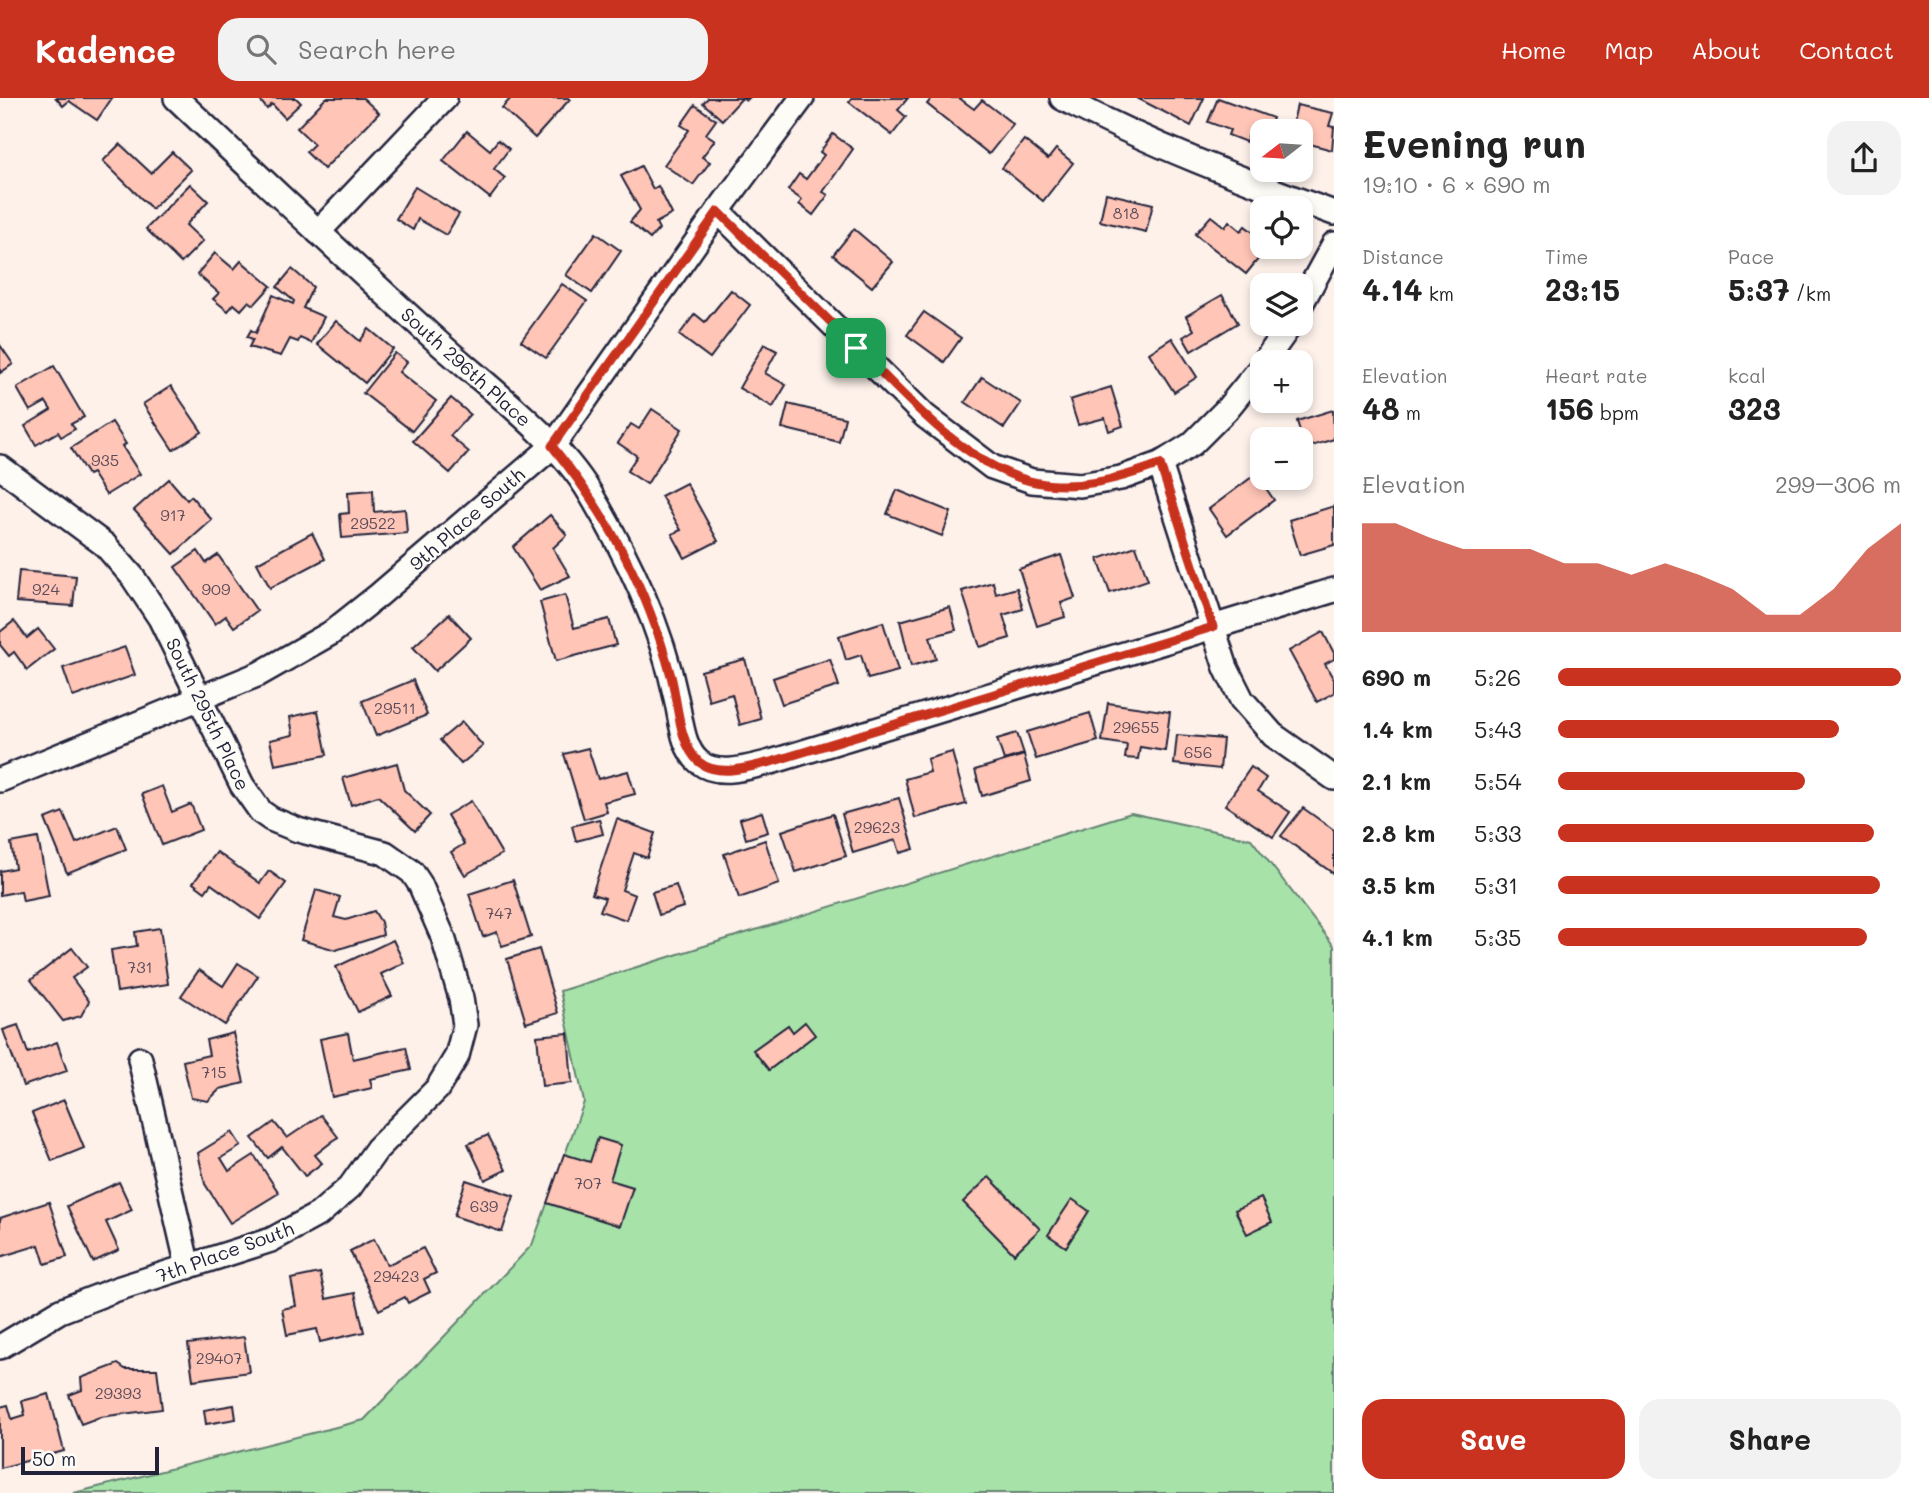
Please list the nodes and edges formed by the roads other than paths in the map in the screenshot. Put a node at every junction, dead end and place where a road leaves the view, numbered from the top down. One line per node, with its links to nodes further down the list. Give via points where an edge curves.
1 (176, 98): 7 (street, South 296th Place)
2 (445, 98): 7 (street)
3 (802, 98): 5 (street, 9th Place South)
4 (1062, 98): 6 (street, via 1159,147)
5 (718, 211): 11 (street, 9th Place South); 12 (street, via 925,416 992,467 1032,481 1080,485 1121,478)
6 (1334, 213)
7 (317, 232): 11 (street, South 296th Place)
8 (1334, 244): 9 (street)
9 (1313, 282)
10 (1250, 380): 12 (street, via 1192,444)
11 (552, 446): 15 (street, South 296th Place, via 588,489 620,544 666,658 687,743 698,761 708,767 730,770 771,762); 16 (street, 9th Place South, via 331,633 259,674)
12 (1160, 464): 15 (street)
13 (0, 467): 16 (street, South 295th Place, via 105,545 123,565 160,618)
14 (1334, 590): 15 (street)
15 (1213, 627): 17 (street, via 1242,700 1273,735)
16 (200, 699): 18 (street, 9th Place South); 19 (street, South 295th Place, via 242,785 261,812 298,830 385,853 412,872 433,912 457,981 464,1013)
17 (1334, 778)
18 (0, 780)
19 (462, 1040): 21 (street, 7th Place South, via 437,1089 377,1149 335,1201 304,1224 271,1240)
20 (140, 1059): 21 (street)
21 (188, 1267): 22 (street, 7th Place South, via 60,1311)
22 (0, 1347)

